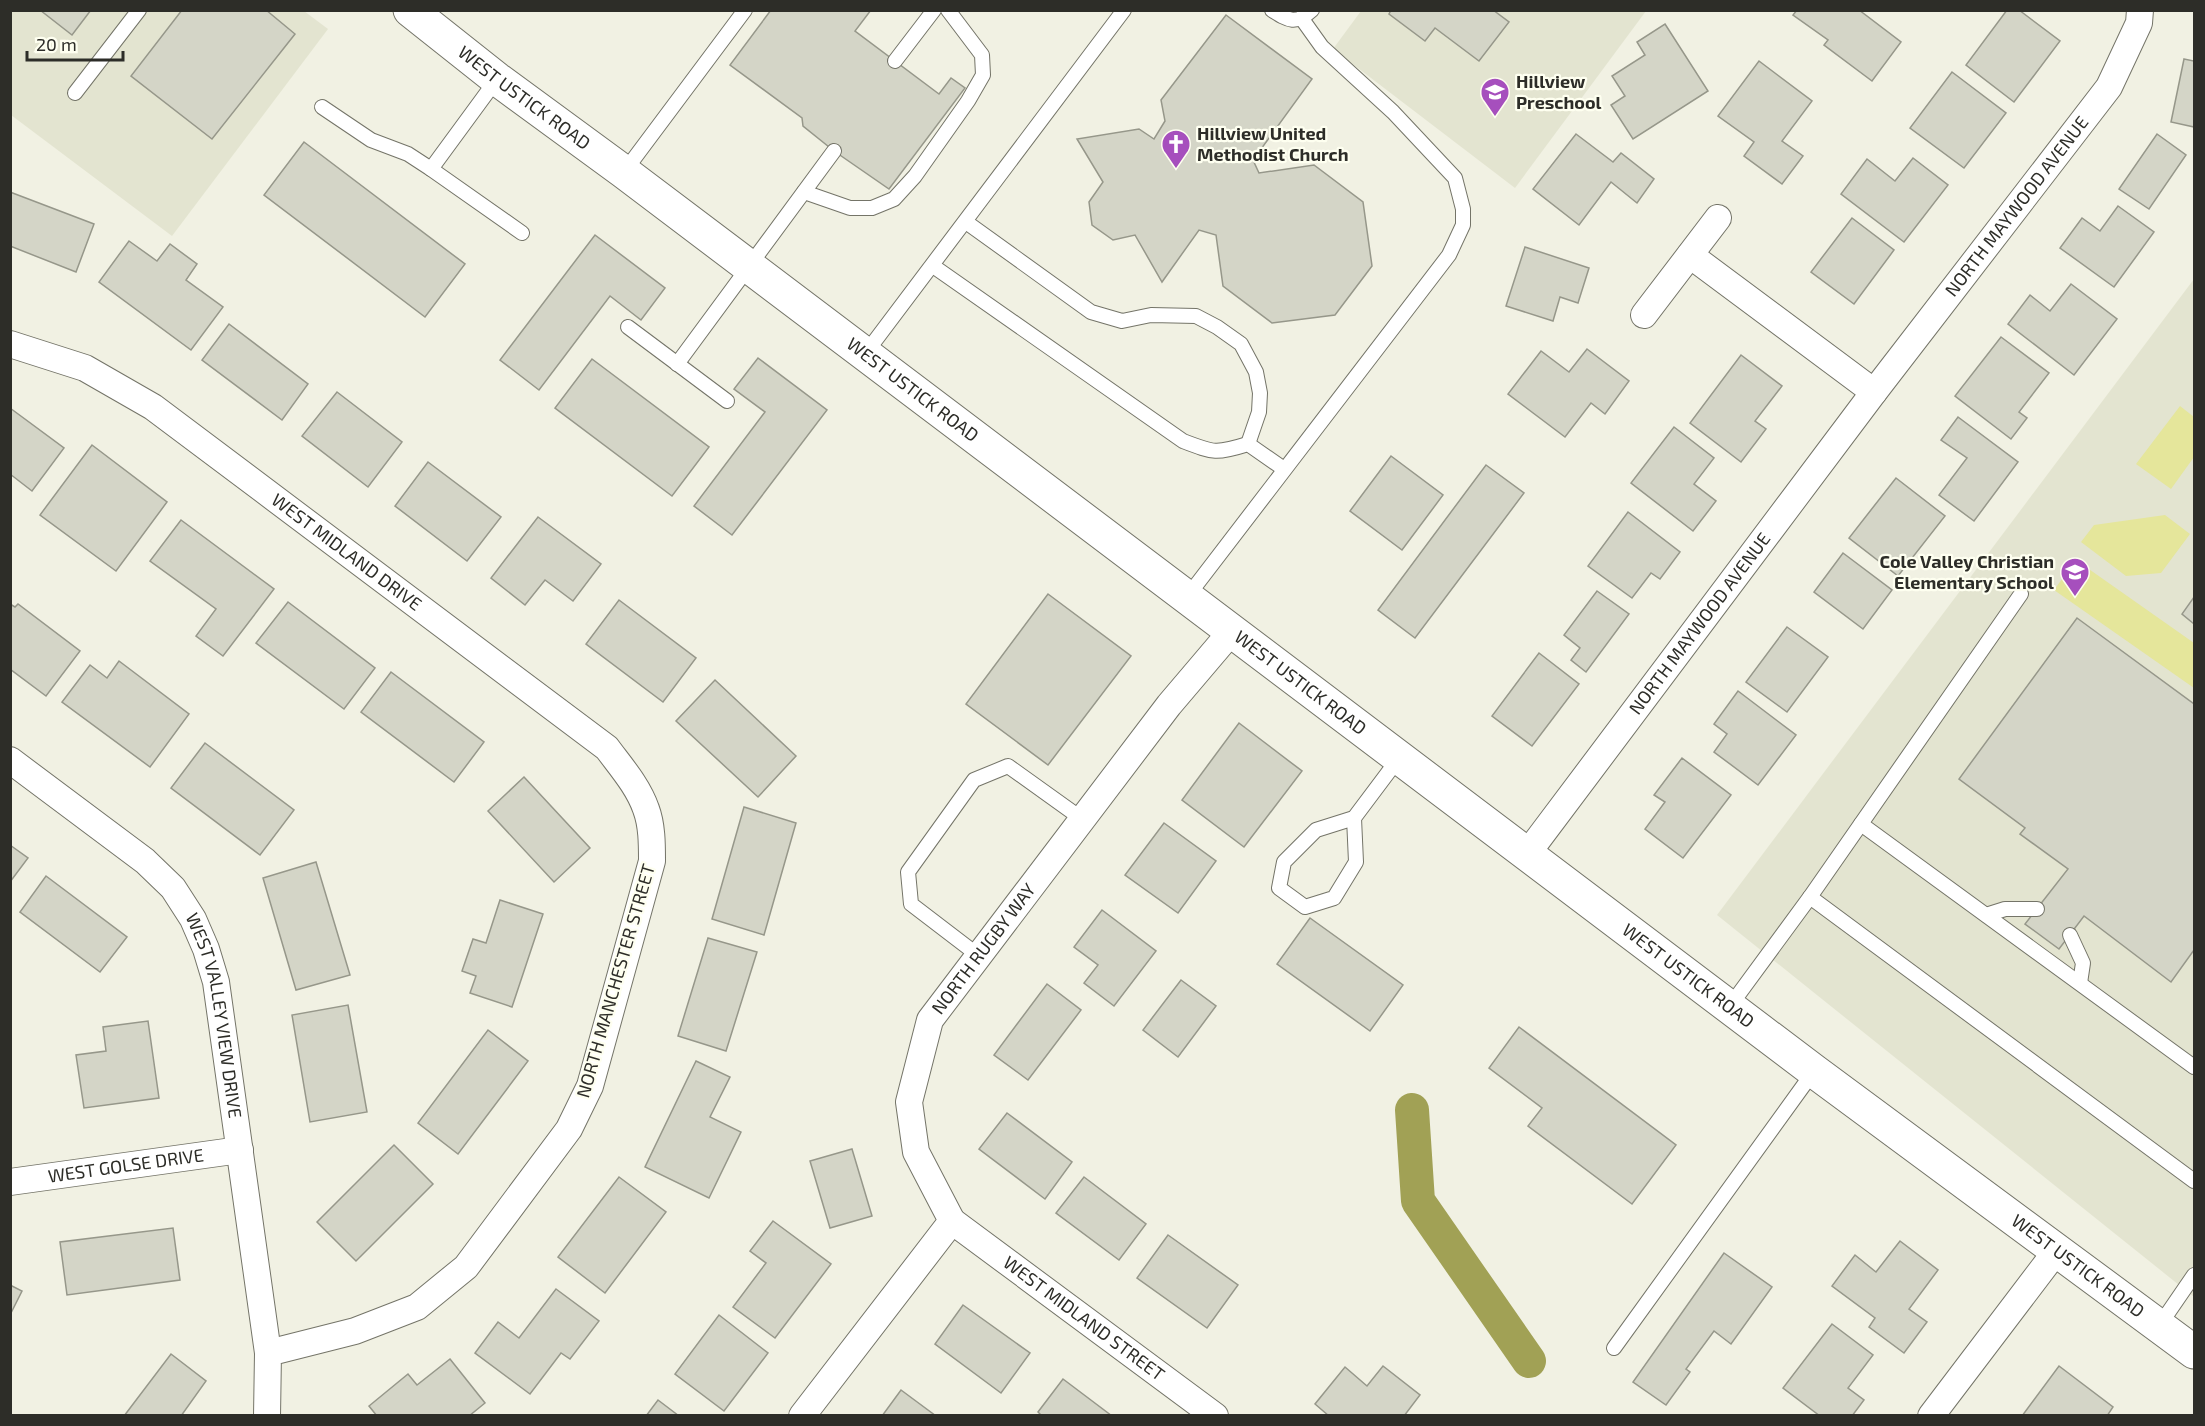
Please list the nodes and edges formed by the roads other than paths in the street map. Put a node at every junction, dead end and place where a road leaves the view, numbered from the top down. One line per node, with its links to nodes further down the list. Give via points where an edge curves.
1 (139, 10): 12 (lane)
2 (745, 10): 16 (lane)
3 (933, 10): 10 (lane)
4 (948, 10): 17 (lane, via 982,55 983,75 915,177 894,199 873,208 850,208)
5 (1124, 10): 19 (lane)
6 (1272, 10): 9 (lane, via 1288,21)
7 (2140, 10): 29 (street, NORTH MAYWOOD AVENUE, via 2139,22 2109,87)
8 (419, 13): 11 (main road, WEST USTICK ROAD)
9 (1307, 15): 32 (lane, via 1322,47 1393,112 1455,177 1463,225 1449,255)
10 (895, 61)
11 (497, 79): 15 (lane); 16 (main road, WEST USTICK ROAD)
12 (75, 93)
13 (322, 107): 15 (lane, via 371,140 408,154)
14 (834, 151): 17 (lane)
15 (431, 169): 20 (lane)
16 (624, 172): 23 (main road, WEST USTICK ROAD)
17 (804, 192): 23 (lane)
18 (1718, 218): 21 (street)
19 (966, 222): 22 (lane); 31 (lane, via 1091,312 1122,321 1151,315 1196,316 1241,344 1256,372 1260,393 1259,412)
20 (522, 232)
21 (1690, 255): 24 (street); 29 (street)
22 (933, 266): 27 (lane); 31 (lane, via 1183,441 1210,452)
23 (748, 268): 27 (main road, WEST USTICK ROAD); 28 (lane)
24 (1644, 315)
25 (628, 327): 28 (lane)
26 (10, 344): 38 (street, WEST MIDLAND DRIVE, via 85,368 153,407 607,748)
27 (865, 354): 34 (main road, WEST USTICK ROAD)
28 (677, 364): 30 (lane)
29 (1874, 392): 42 (street, NORTH MAYWOOD AVENUE)
30 (727, 401)
31 (1248, 444): 32 (lane)
32 (1284, 469): 34 (lane)
33 (2021, 594): 41 (lane)
34 (1186, 598): 35 (main road, WEST USTICK ROAD)
35 (1232, 632): 36 (main road, WEST USTICK ROAD); 40 (street, NORTH RUGBY WAY, via 1169,705)
36 (1399, 758): 39 (lane); 42 (main road, WEST USTICK ROAD)
37 (10, 760): 52 (street, WEST VALLEY VIEW DRIVE, via 145,861 173,888 193,919 216,982)
38 (646, 809): 61 (street, NORTH MANCHESTER STREET, via 652,861 590,1086 569,1129 466,1267 417,1306 354,1332)
39 (1354, 818): 39 (lane, via 1316,830 1284,862 1279,888 1305,907 1334,898 1356,862)
40 (1082, 819): 47 (street, NORTH RUGBY WAY); 47 (lane, via 1008,766 974,780 908,872 911,904)
41 (1862, 824): 43 (lane); 45 (lane)
42 (1527, 854): 49 (main road, WEST USTICK ROAD)
43 (1810, 897): 49 (lane); 53 (lane)
44 (2037, 909): 45 (lane, via 2005,909)
45 (1986, 915): 48 (lane)
46 (2070, 935): 48 (lane, via 2083,963)
47 (979, 956): 55 (street, NORTH RUGBY WAY, via 930,1020 909,1102 916,1152)
48 (2080, 983): 50 (lane)
49 (1730, 1006): 51 (main road, WEST USTICK ROAD)
50 (2194, 1067)
51 (1814, 1071): 56 (main road, WEST USTICK ROAD); 59 (lane)
52 (240, 1150): 54 (street, WEST GOLSE DRIVE); 61 (street, WEST VALLEY VIEW DRIVE)
53 (2194, 1181)
54 (10, 1182)
55 (952, 1221): 63 (street); 64 (street, WEST MIDLAND STREET)
56 (2057, 1250): 58 (main road, WEST USTICK ROAD); 65 (street)
57 (2194, 1275): 58 (lane)
58 (2159, 1326): 60 (main road, WEST USTICK ROAD)
59 (1614, 1348)
60 (2194, 1352)
61 (268, 1353): 62 (street)
62 (267, 1416)
63 (802, 1416)
64 (1215, 1416)
65 (1931, 1416)

